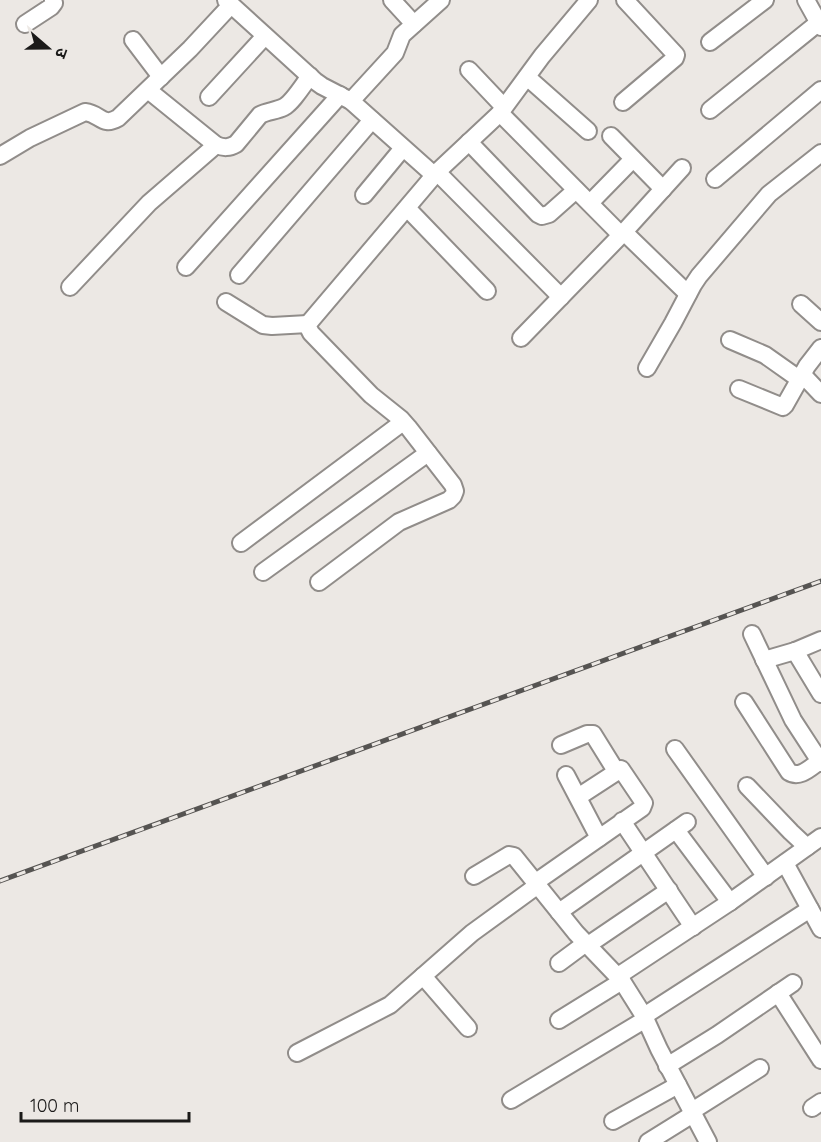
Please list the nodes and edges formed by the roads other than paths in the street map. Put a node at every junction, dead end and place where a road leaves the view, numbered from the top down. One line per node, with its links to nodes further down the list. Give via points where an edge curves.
1 (53, 0): 9 (street, via 51,7)
2 (392, 0): 10 (street)
3 (588, 0): 18 (street)
4 (625, 0): 23 (street, via 676,55)
5 (765, 0): 14 (street)
6 (806, 0): 11 (street)
7 (439, 1): 10 (street)
8 (228, 3): 12 (street); 17 (street)
9 (25, 24)
10 (414, 24): 22 (street, via 402,35 394,53)
11 (820, 25): 25 (street)
12 (265, 36): 16 (street); 21 (street)
13 (133, 40): 17 (street)
14 (710, 42)
15 (469, 70): 24 (street)
16 (310, 76): 22 (street); 30 (street, via 289,103 260,115 236,144)
17 (161, 77): 19 (street)
18 (527, 77): 24 (street); 27 (street)
19 (148, 90): 30 (street); 33 (street, via 112,122 85,112)
20 (821, 90): 37 (street)
21 (209, 97)
22 (345, 98): 26 (street); 44 (street)
23 (623, 102)
24 (502, 110): 29 (street); 38 (street)
25 (710, 110)
26 (372, 120): 31 (street); 45 (street)
27 (588, 131)
28 (611, 136): 34 (street)
29 (469, 141): 36 (street); 38 (street, via 542,216)
30 (216, 145): 46 (street, via 149,203)
31 (403, 148): 36 (street); 40 (street)
32 (821, 153): 48 (street, via 769,194)
33 (0, 156)
34 (633, 159): 39 (street); 41 (street)
35 (682, 168): 39 (street)
36 (435, 174): 42 (street); 49 (street)
37 (715, 179)
38 (576, 189): 41 (street)
39 (663, 189): 43 (street)
40 (364, 195)
41 (590, 203): 43 (street)
42 (407, 208): 47 (street); 53 (street)
43 (622, 234): 48 (street); 49 (street)
44 (186, 267)
45 (239, 275)
46 (70, 288)
47 (487, 291)
48 (688, 294): 57 (street)
49 (561, 297): 54 (street)
50 (226, 302): 53 (street, via 263,325)
51 (801, 304): 52 (street)
52 (821, 322)
53 (308, 324): 61 (street, via 311,333 371,395)
54 (521, 338)
55 (730, 340): 58 (street)
56 (821, 348): 58 (street)
57 (647, 368)
58 (801, 377): 59 (street, via 783,407); 60 (street)
59 (739, 389)
60 (821, 394)
61 (404, 422): 62 (street); 63 (street)
62 (428, 453): 64 (street); 65 (street, via 453,485 453,496 399,522)
63 (241, 543)
64 (263, 572)
65 (320, 582)
66 (752, 634): 69 (street)
67 (821, 640): 68 (street)
68 (795, 651): 69 (street); 70 (street)
69 (764, 660): 74 (street, via 793,720)
70 (821, 694)
71 (744, 702): 74 (street, via 789,772 799,775)
72 (561, 746): 75 (street, via 593,734)
73 (675, 749): 85 (street)
74 (820, 762)
75 (616, 771): 78 (street); 79 (street, via 623,770 644,803)
76 (566, 775): 78 (street)
77 (747, 786): 81 (street, via 791,832)
78 (578, 797): 80 (street)
79 (622, 821): 80 (street); 82 (street)
80 (599, 837): 86 (street)
81 (816, 844): 83 (street)
82 (644, 852): 87 (street); 88 (street, via 682,826); 90 (street)
83 (785, 863): 85 (street); 89 (street)
84 (474, 876): 86 (street, via 512,855)
85 (766, 877): 88 (street)
86 (537, 884): 90 (street); 95 (street)
87 (669, 890): 91 (street); 93 (street)
88 (730, 902): 91 (street)
89 (810, 909): 92 (street); 99 (street)
90 (559, 912): 93 (street)
91 (693, 927): 96 (street)
92 (821, 929)
93 (587, 944): 94 (street); 96 (street)
94 (559, 963)
95 (423, 976): 101 (street); 102 (street, via 390,1005)
96 (620, 979): 99 (street); 100 (street)
97 (793, 983): 98 (street)
98 (778, 993): 103 (street); 104 (street)
99 (645, 1018): 104 (street); 107 (street)
100 (559, 1020)
101 (468, 1028)
102 (297, 1053)
103 (821, 1060)
104 (667, 1066): 106 (street)
105 (760, 1068): 108 (street)
106 (678, 1085): 108 (street); 109 (street)
107 (512, 1100)
108 (692, 1113): 110 (street); 111 (street)
109 (613, 1121)
110 (648, 1142)
111 (708, 1142)

